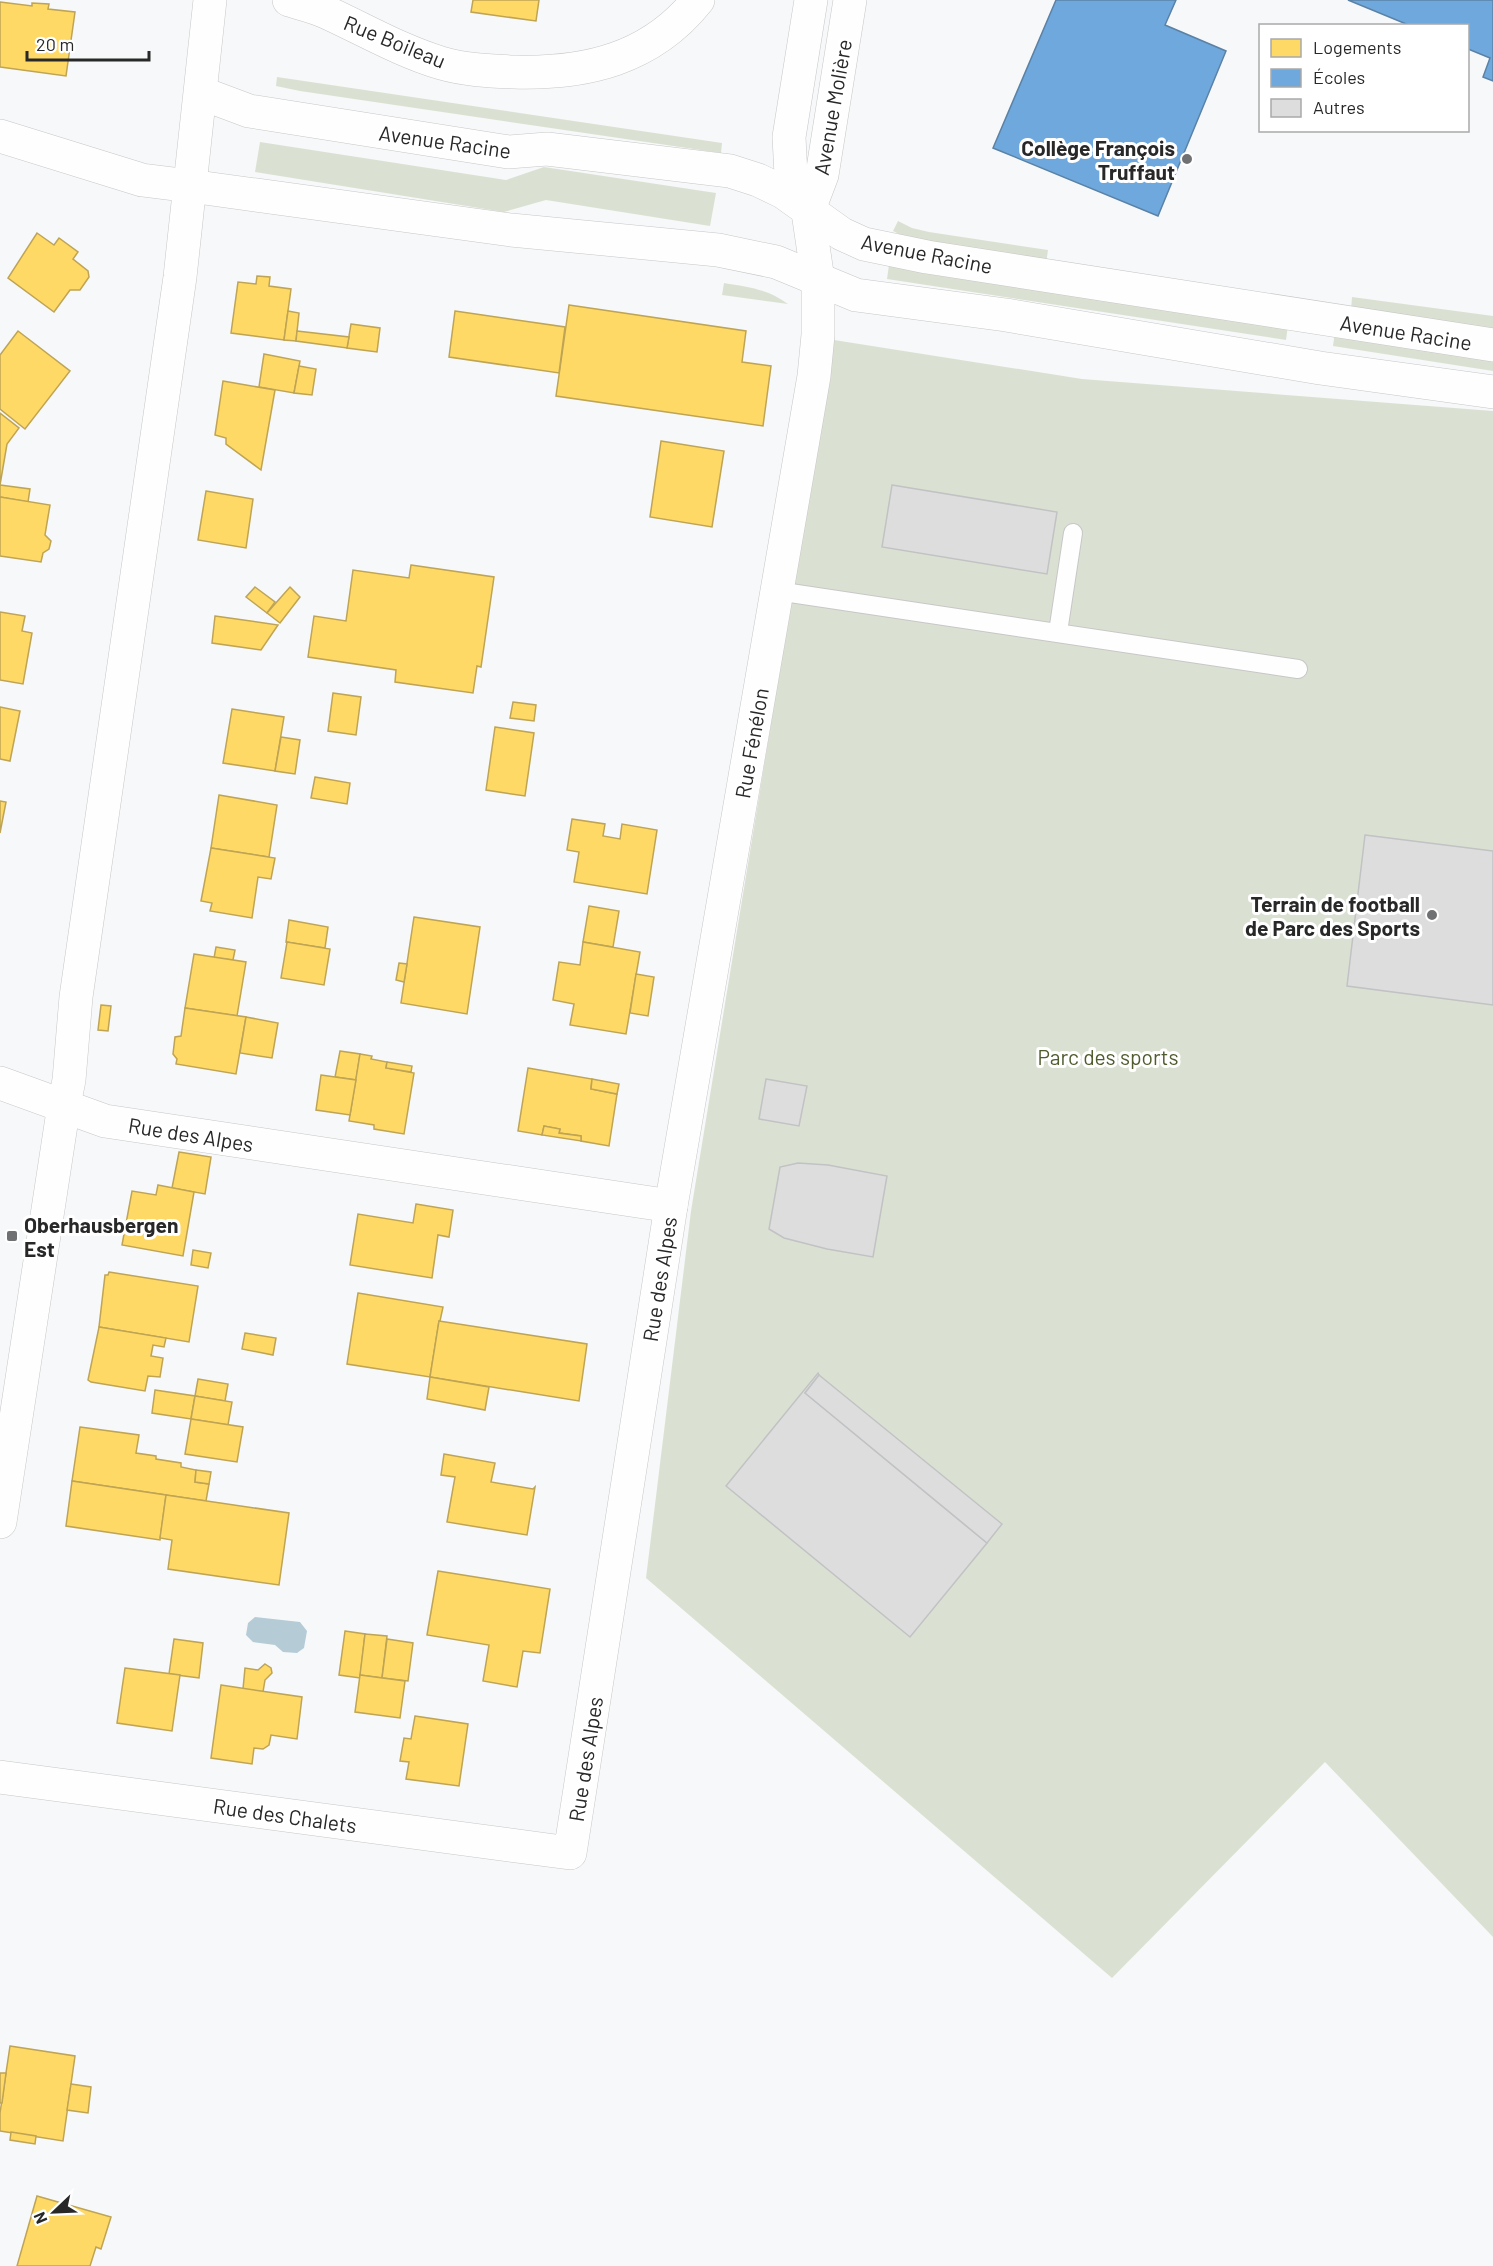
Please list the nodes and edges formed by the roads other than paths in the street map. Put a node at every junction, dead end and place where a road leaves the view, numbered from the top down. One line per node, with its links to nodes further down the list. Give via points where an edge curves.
1 (210, 0): 6 (street)
2 (289, 0): 3 (street, Rue Boileau, via 326,12 441,63 484,71 524,72 558,72 618,59 672,29)
3 (698, 0)
4 (811, 0): 9 (street, Avenue Molière, via 789,137 791,175)
5 (850, 0): 9 (street, Avenue Molière, via 822,176)
6 (201, 93): 8 (street); 9 (street, Avenue Racine, via 249,111 508,152 548,149 730,171 783,192)
7 (0, 135): 8 (street, via 147,182)
8 (190, 186): 10 (street, via 512,230 718,250 777,262); 18 (street)
9 (808, 212): 10 (street, Avenue Molière); 11 (street, Avenue Racine, via 864,244 927,257)
10 (818, 280): 12 (street, via 856,295); 14 (street, Rue Fénélon, via 814,376)
11 (1493, 345)
12 (1493, 392)
13 (1073, 533): 15 (lane)
14 (777, 591): 15 (lane); 19 (street, Rue Fénélon)
15 (1058, 632): 16 (lane)
16 (1298, 669)
17 (0, 1083): 18 (street, Rue des Alpes)
18 (64, 1105): 19 (street, Rue des Alpes, via 105,1121); 20 (street)
19 (671, 1206): 22 (street, Rue des Alpes)
20 (0, 1522)
21 (0, 1777): 22 (street, Rue des Chalets)
22 (570, 1853)

